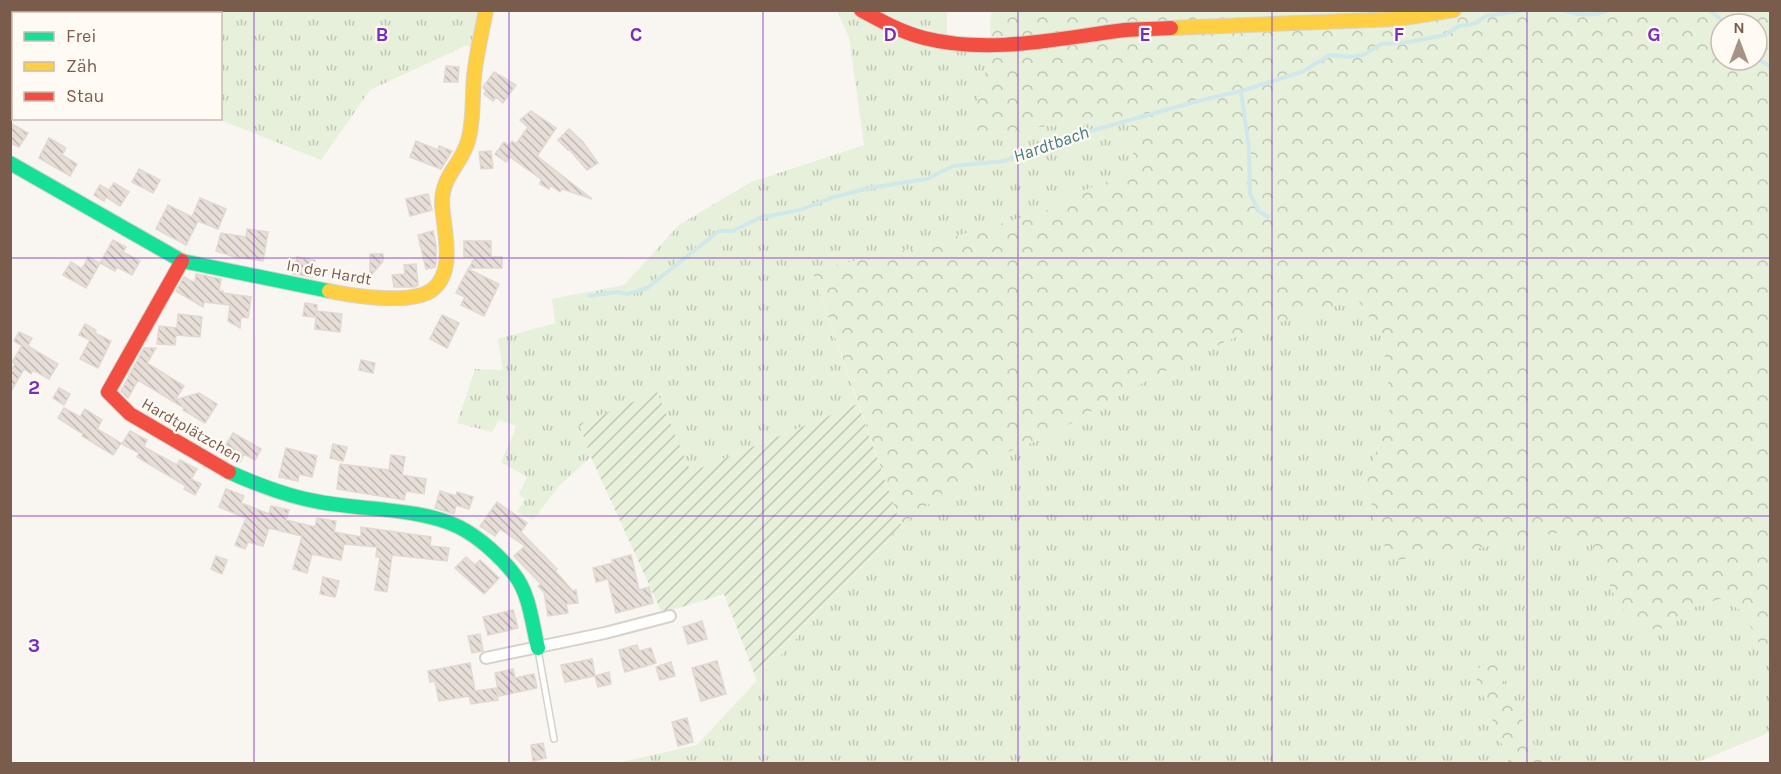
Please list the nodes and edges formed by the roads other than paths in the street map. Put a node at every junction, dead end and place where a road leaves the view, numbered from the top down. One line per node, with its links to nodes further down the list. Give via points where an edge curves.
1 (486, 10): 5 (street, In der Hardt, via 475,68 469,137 444,188 446,263 430,291 417,297 366,297)
2 (861, 10): 3 (street, via 924,38 1010,46 1128,30 1397,19)
3 (1454, 10)
4 (10, 163): 5 (street)
5 (182, 261): 7 (street, Hardtplätzchen, via 108,392 129,414 217,466 256,484 318,502 424,516 459,527 486,546 515,575 525,595)
6 (670, 616): 7 (street)
7 (538, 648): 8 (street); 9 (lane)
8 (486, 658)
9 (554, 739)

